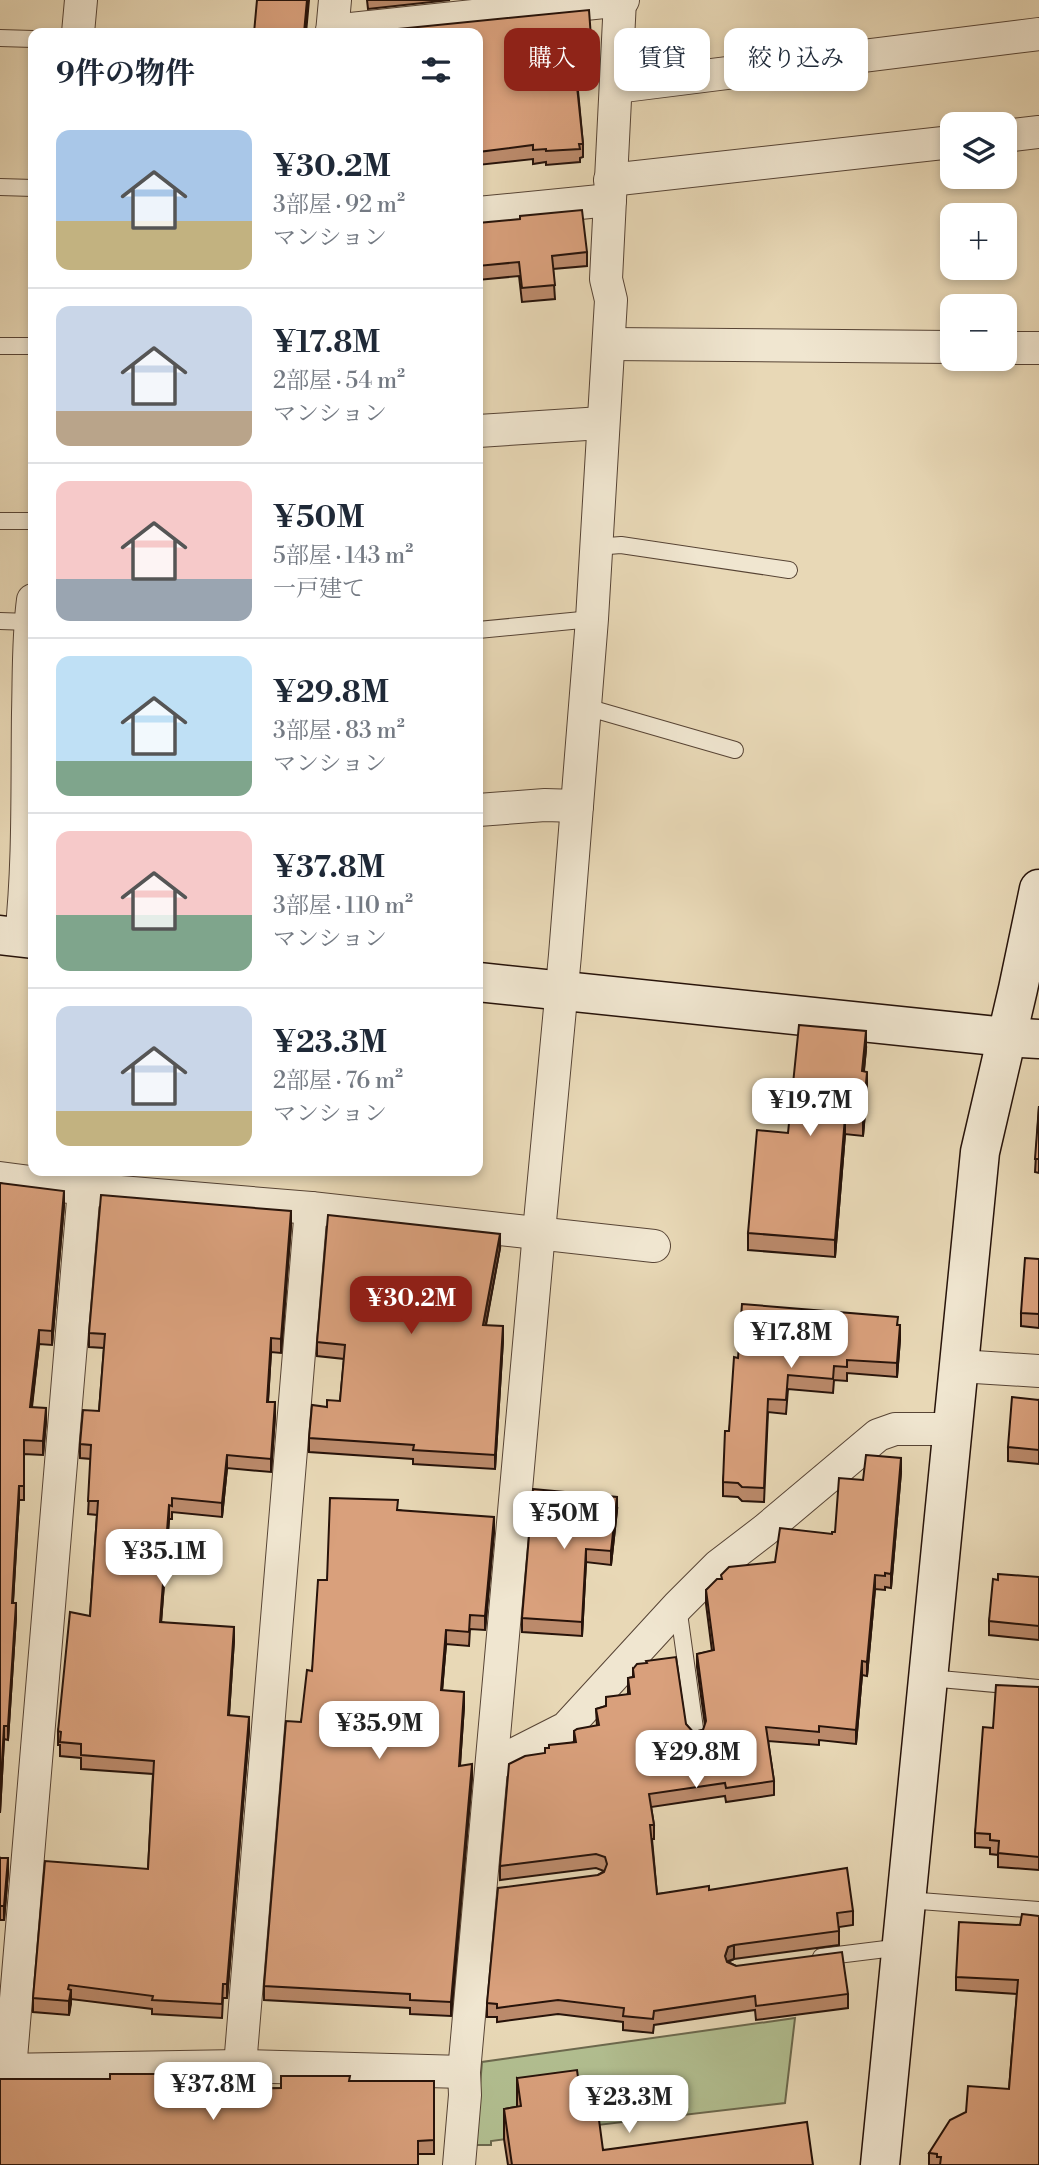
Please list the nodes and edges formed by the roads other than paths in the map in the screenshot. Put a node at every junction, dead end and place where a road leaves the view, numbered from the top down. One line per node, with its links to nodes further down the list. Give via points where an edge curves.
1 (81, 0): 4 (street)
2 (621, 0): 3 (street); 5 (street)
3 (333, 21)
4 (78, 28)
5 (619, 28)
6 (1039, 34): 9 (street)
7 (0, 38): 8 (lane)
8 (28, 39)
9 (710, 75)
10 (616, 91): 16 (street)
11 (1039, 132): 12 (street)
12 (1017, 135)
13 (940, 144): 16 (street)
14 (0, 187): 15 (lane)
15 (28, 188)
16 (610, 190): 17 (street); 18 (street)
17 (483, 212)
18 (609, 344): 21 (street); 24 (street)
19 (0, 346): 20 (lane)
20 (28, 346)
21 (940, 347)
22 (1017, 348): 23 (street)
23 (1039, 348)
24 (602, 423): 25 (street); 28 (street)
25 (483, 431)
26 (0, 521): 27 (lane)
27 (28, 521)
28 (595, 547): 29 (lane, via 621,545); 31 (street)
29 (789, 570)
30 (21, 614): 33 (street)
31 (592, 619): 32 (lane); 34 (street)
32 (483, 630)
33 (28, 646)
34 (586, 708): 35 (lane); 37 (street)
35 (735, 750)
36 (28, 797): 40 (street, via 26,889)
37 (577, 806): 38 (street); 42 (street)
38 (483, 810)
39 (1039, 889): 43 (street)
40 (18, 937)
41 (483, 982): 42 (street)
42 (562, 990): 43 (street); 47 (street)
43 (1022, 1038): 49 (street, via 980,1152)
44 (0, 1178): 45 (street)
45 (84, 1189): 46 (street); 62 (street)
46 (311, 1208): 47 (street); 61 (street)
47 (539, 1232): 48 (street); 56 (street)
48 (654, 1246)
49 (959, 1366): 50 (street); 51 (street)
50 (1039, 1371)
51 (952, 1429): 52 (street, via 895,1429 878,1435 718,1566); 53 (street)
52 (678, 1606): 55 (lane); 56 (street, via 566,1728)
53 (929, 1678): 54 (lane); 57 (street)
54 (1039, 1688)
55 (696, 1736)
56 (493, 1765): 63 (street, via 487,1892)
57 (907, 1899): 58 (lane); 59 (street)
58 (1039, 1910)
59 (902, 1947): 60 (lane); 65 (street)
60 (802, 1960)
61 (240, 2066): 62 (street); 63 (street)
62 (5, 2070)
63 (464, 2072): 64 (street)
64 (459, 2165)
65 (880, 2165)

